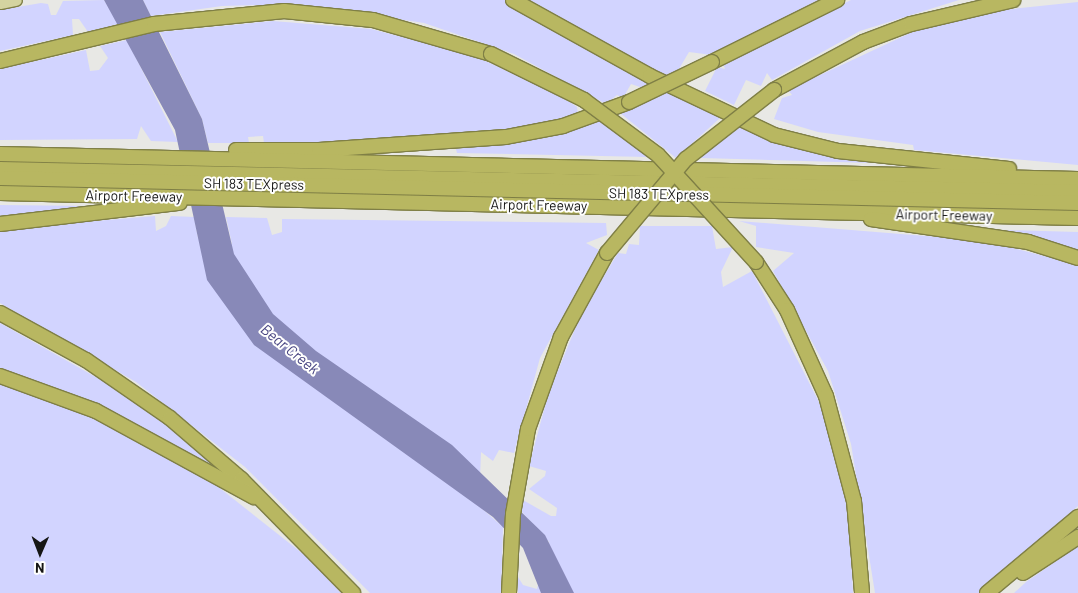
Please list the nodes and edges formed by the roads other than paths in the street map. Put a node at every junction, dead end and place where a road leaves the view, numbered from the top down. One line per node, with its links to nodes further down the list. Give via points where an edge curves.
1 (16, 0): 5 (main road)
2 (514, 0): 12 (highway, via 650,76 782,138 838,151)
3 (837, 0): 8 (highway, bridge, via 629,102 572,124 506,137)
4 (1013, 0): 28 (highway, bridge, via 911,24 863,42 774,90 686,159 607,253 558,344 522,454 513,514)
5 (0, 3)
6 (0, 61): 29 (highway, bridge, via 191,18 284,11 373,20 462,42 519,65 614,120 671,167 756,262 790,317 826,396 854,501)
7 (0, 154): 8 (highway)
8 (259, 155): 12 (highway)
9 (0, 169): 10 (highway, SH 183 TEXpress)
10 (154, 177): 11 (highway, SH 183 TEXpress); 13 (highway, SH 183 TEXpress)
11 (0, 178)
12 (1078, 178)
13 (265, 180): 14 (highway, SH 183 TEXpress); 17 (highway, SH 183 TEXpress)
14 (1078, 192)
15 (0, 193): 16 (highway, Airport Freeway)
16 (160, 202): 18 (highway, Airport Freeway, via 206,198 269,199); 20 (highway)
17 (1078, 203)
18 (846, 213): 19 (highway, Airport Freeway); 21 (highway, via 902,227 1028,242)
19 (1078, 218)
20 (0, 224)
21 (1078, 258)
22 (0, 313): 24 (highway, via 140,395 199,441)
23 (0, 376): 24 (highway, via 52,393 144,434)
24 (267, 504): 27 (highway)
25 (1078, 517): 30 (highway)
26 (1078, 537): 31 (highway)
27 (353, 593)
28 (510, 593)
29 (862, 593)
30 (987, 593)
31 (999, 593)

